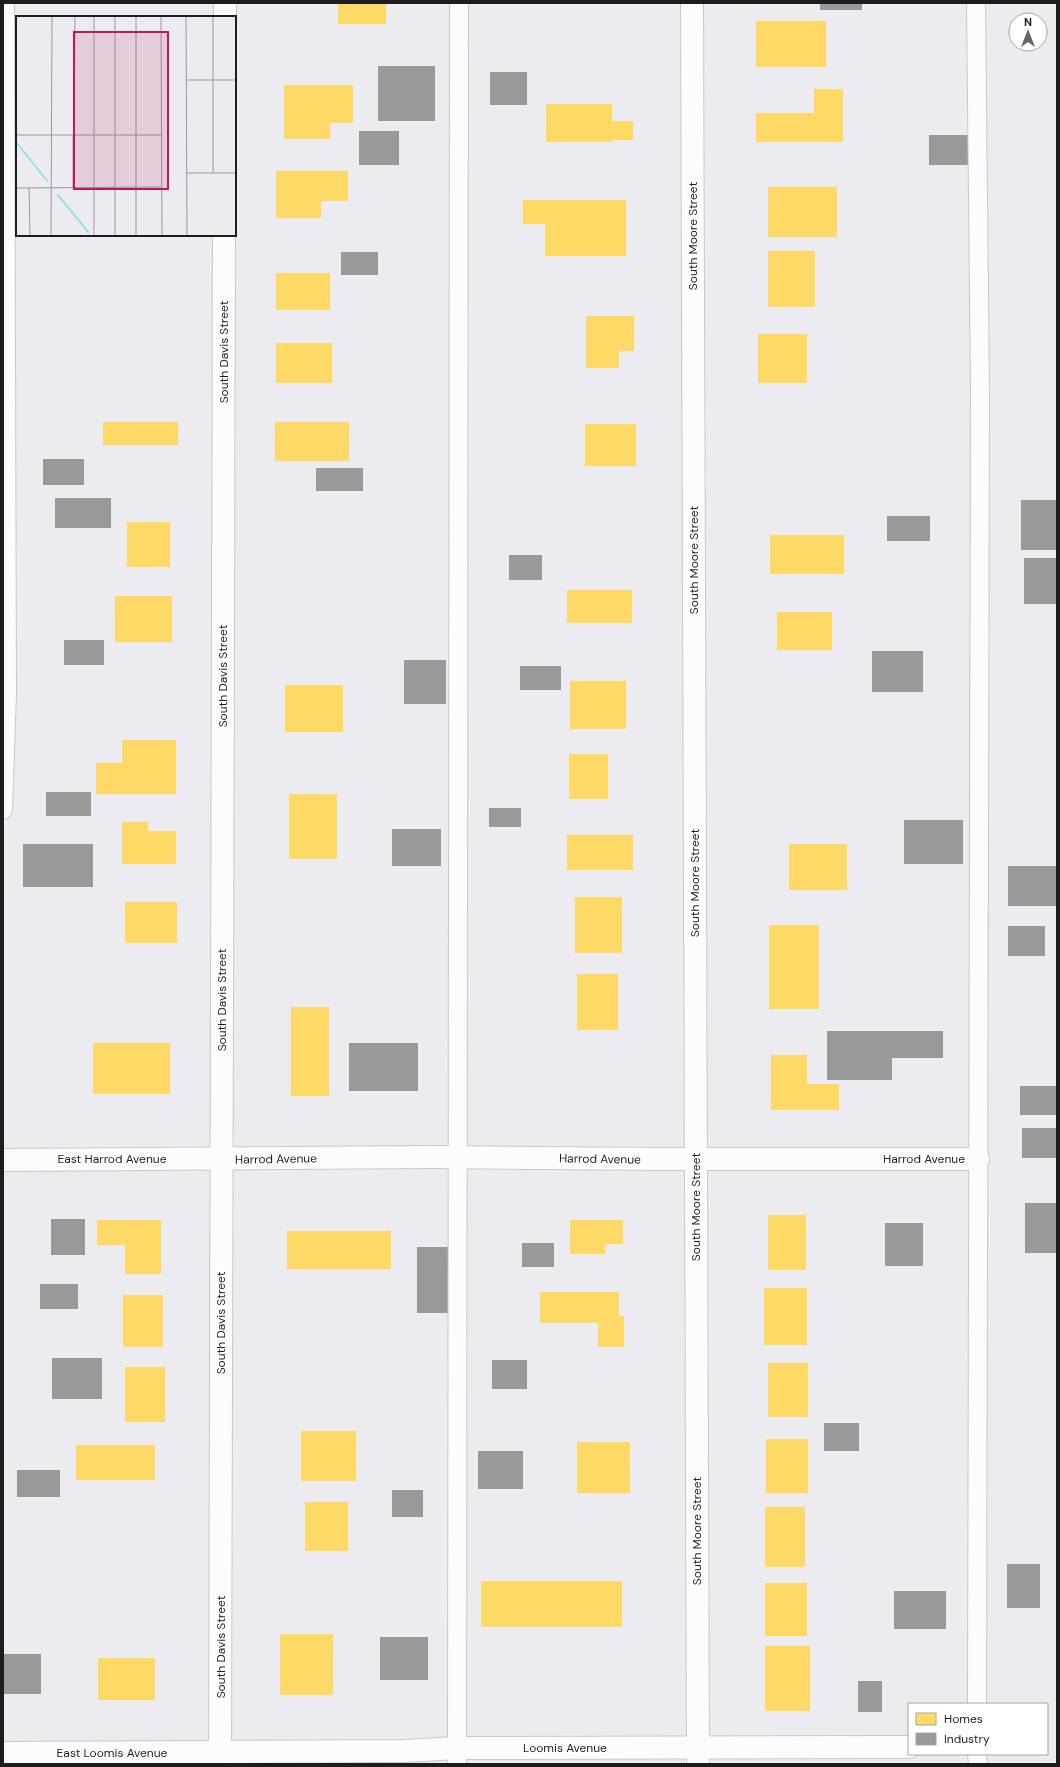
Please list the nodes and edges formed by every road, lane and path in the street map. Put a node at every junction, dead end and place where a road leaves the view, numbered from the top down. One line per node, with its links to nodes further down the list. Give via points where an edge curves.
1 (5, 3): 8 (lane, via 7,694)
2 (225, 3): 6 (street)
3 (459, 3): 9 (lane)
4 (692, 3): 11 (street, South Moore Street)
5 (976, 3): 12 (lane, via 980,390)
6 (225, 16)
7 (224, 236): 10 (street, South Davis Street)
8 (3, 810)
9 (458, 1157): 10 (street, Harrod Avenue); 11 (street, Harrod Avenue); 17 (lane)
10 (222, 1159): 13 (street, East Harrod Avenue); 19 (street, South Davis Street)
11 (696, 1159): 12 (street, Harrod Avenue); 18 (street, South Moore Street)
12 (978, 1159): 14 (lane)
13 (3, 1160)
14 (977, 1703)
15 (908, 1747): 18 (street, Loomis Avenue)
16 (3, 1753): 19 (street, East Loomis Avenue)
17 (458, 1756): 18 (street, Loomis Avenue); 19 (street, Loomis Avenue, via 405,1751)
18 (698, 1756)
19 (220, 1758)

